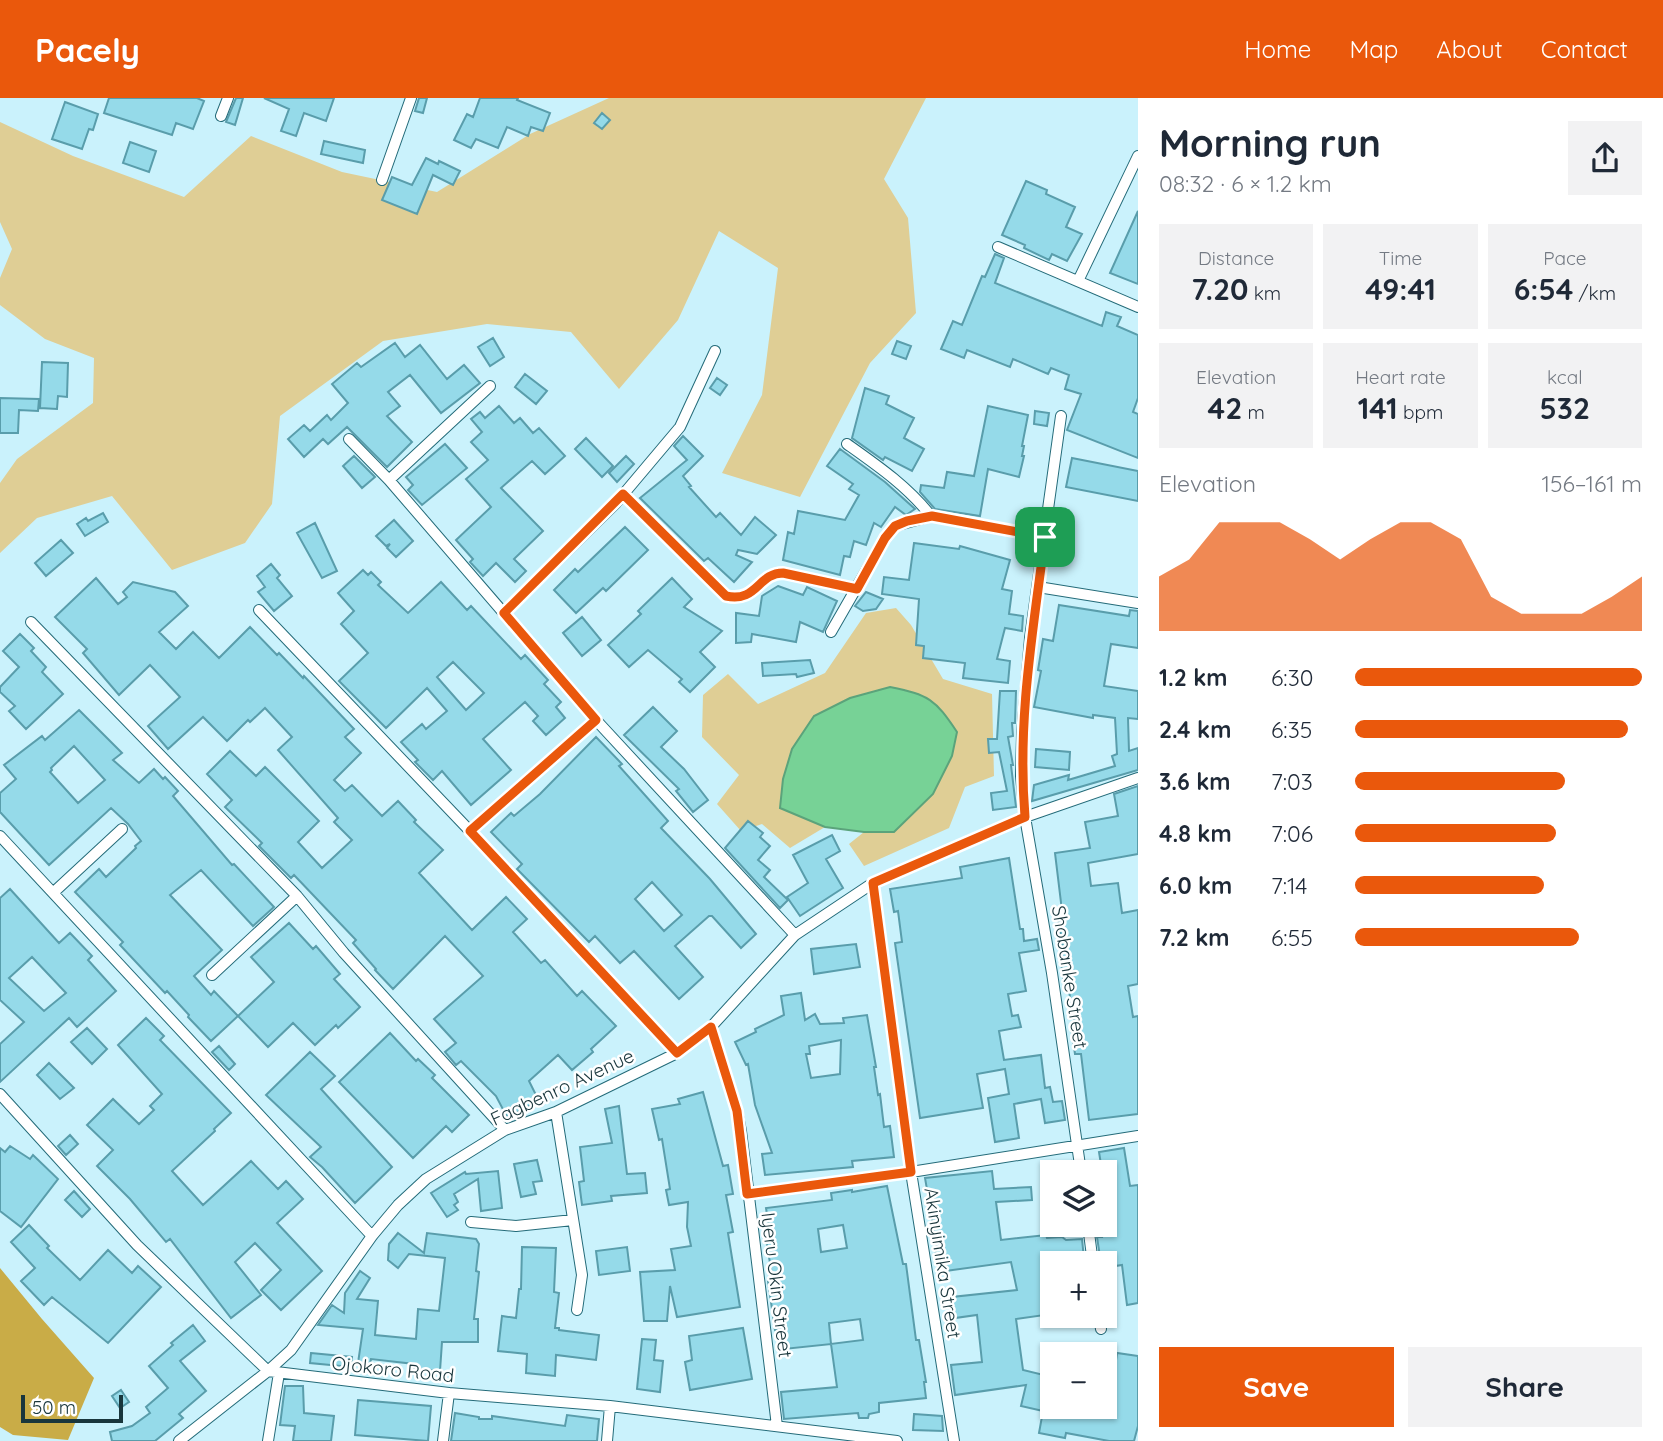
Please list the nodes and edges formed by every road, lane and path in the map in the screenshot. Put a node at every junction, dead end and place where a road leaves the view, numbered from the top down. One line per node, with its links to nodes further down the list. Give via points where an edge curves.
1 (228, 98): 3 (street)
2 (411, 98): 5 (street)
3 (221, 116)
4 (1138, 156): 7 (street)
5 (382, 180)
6 (998, 247): 7 (street)
7 (1078, 281): 8 (street)
8 (1138, 307)
9 (715, 351): 15 (street, via 680,427)
10 (490, 386): 14 (street)
11 (1061, 416): 17 (street, Shobanke Street)
12 (349, 439): 14 (street)
13 (847, 444): 16 (street, via 899,481)
14 (389, 480): 22 (street)
15 (623, 494): 19 (street, via 726,596 738,599 748,595 774,573); 22 (street)
16 (932, 516): 17 (street); 19 (street, via 895,526)
17 (1045, 537): 18 (street, Shobanke Street)
18 (1038, 587): 20 (street); 27 (street, Shobanke Street, via 1021,752)
19 (857, 589): 24 (street)
20 (1138, 603)
21 (259, 610): 29 (street)
22 (504, 613): 25 (street)
23 (31, 622): 33 (street)
24 (831, 632)
25 (596, 720): 29 (street); 34 (street)
26 (1138, 778): 27 (street, Fagbenro Avenue)
27 (1025, 817): 31 (street, Fagbenro Avenue); 42 (street, Shobanke Street)
28 (122, 829): 32 (street)
29 (470, 831): 37 (street)
30 (0, 836): 32 (street)
31 (873, 883): 34 (street, Fagbenro Avenue); 44 (street, Akinyimika Street)
32 (54, 892): 48 (street)
33 (297, 896): 35 (street); 40 (street)
34 (794, 935): 36 (street, Fagbenro Avenue)
35 (212, 975)
36 (711, 1027): 37 (street, Fagbenro Avenue); 45 (street, Iyeru Okin Street, via 737,1111)
37 (677, 1053): 39 (street, Fagbenro Avenue)
38 (0, 1094): 50 (street, via 137,1245)
39 (556, 1112): 40 (street, Fagbenro Avenue); 46 (street)
40 (505, 1130): 48 (street, Fagbenro Avenue, via 426,1179)
41 (1138, 1136): 42 (street)
42 (1077, 1144): 43 (street, Shobanke Street); 44 (street)
43 (1079, 1160)
44 (911, 1172): 45 (street); 59 (street, Akinyimika Street)
45 (747, 1194): 53 (street, Iyeru Okin Street)
46 (573, 1220): 47 (street, via 516,1226); 49 (street, via 582,1275)
47 (471, 1222)
48 (372, 1236): 50 (street, Fagbenro Avenue)
49 (577, 1310)
50 (274, 1372): 51 (street, Ojokoro Road); 54 (street, Fagbenro Avenue); 55 (street)
51 (449, 1393): 52 (street, Ojokoro Road); 56 (street)
52 (610, 1406): 53 (street, Ojokoro Road); 57 (street)
53 (777, 1426): 58 (street, Ojokoro Road)
54 (178, 1441)
55 (268, 1441)
56 (443, 1441)
57 (607, 1441)
58 (897, 1441)
59 (954, 1441)

